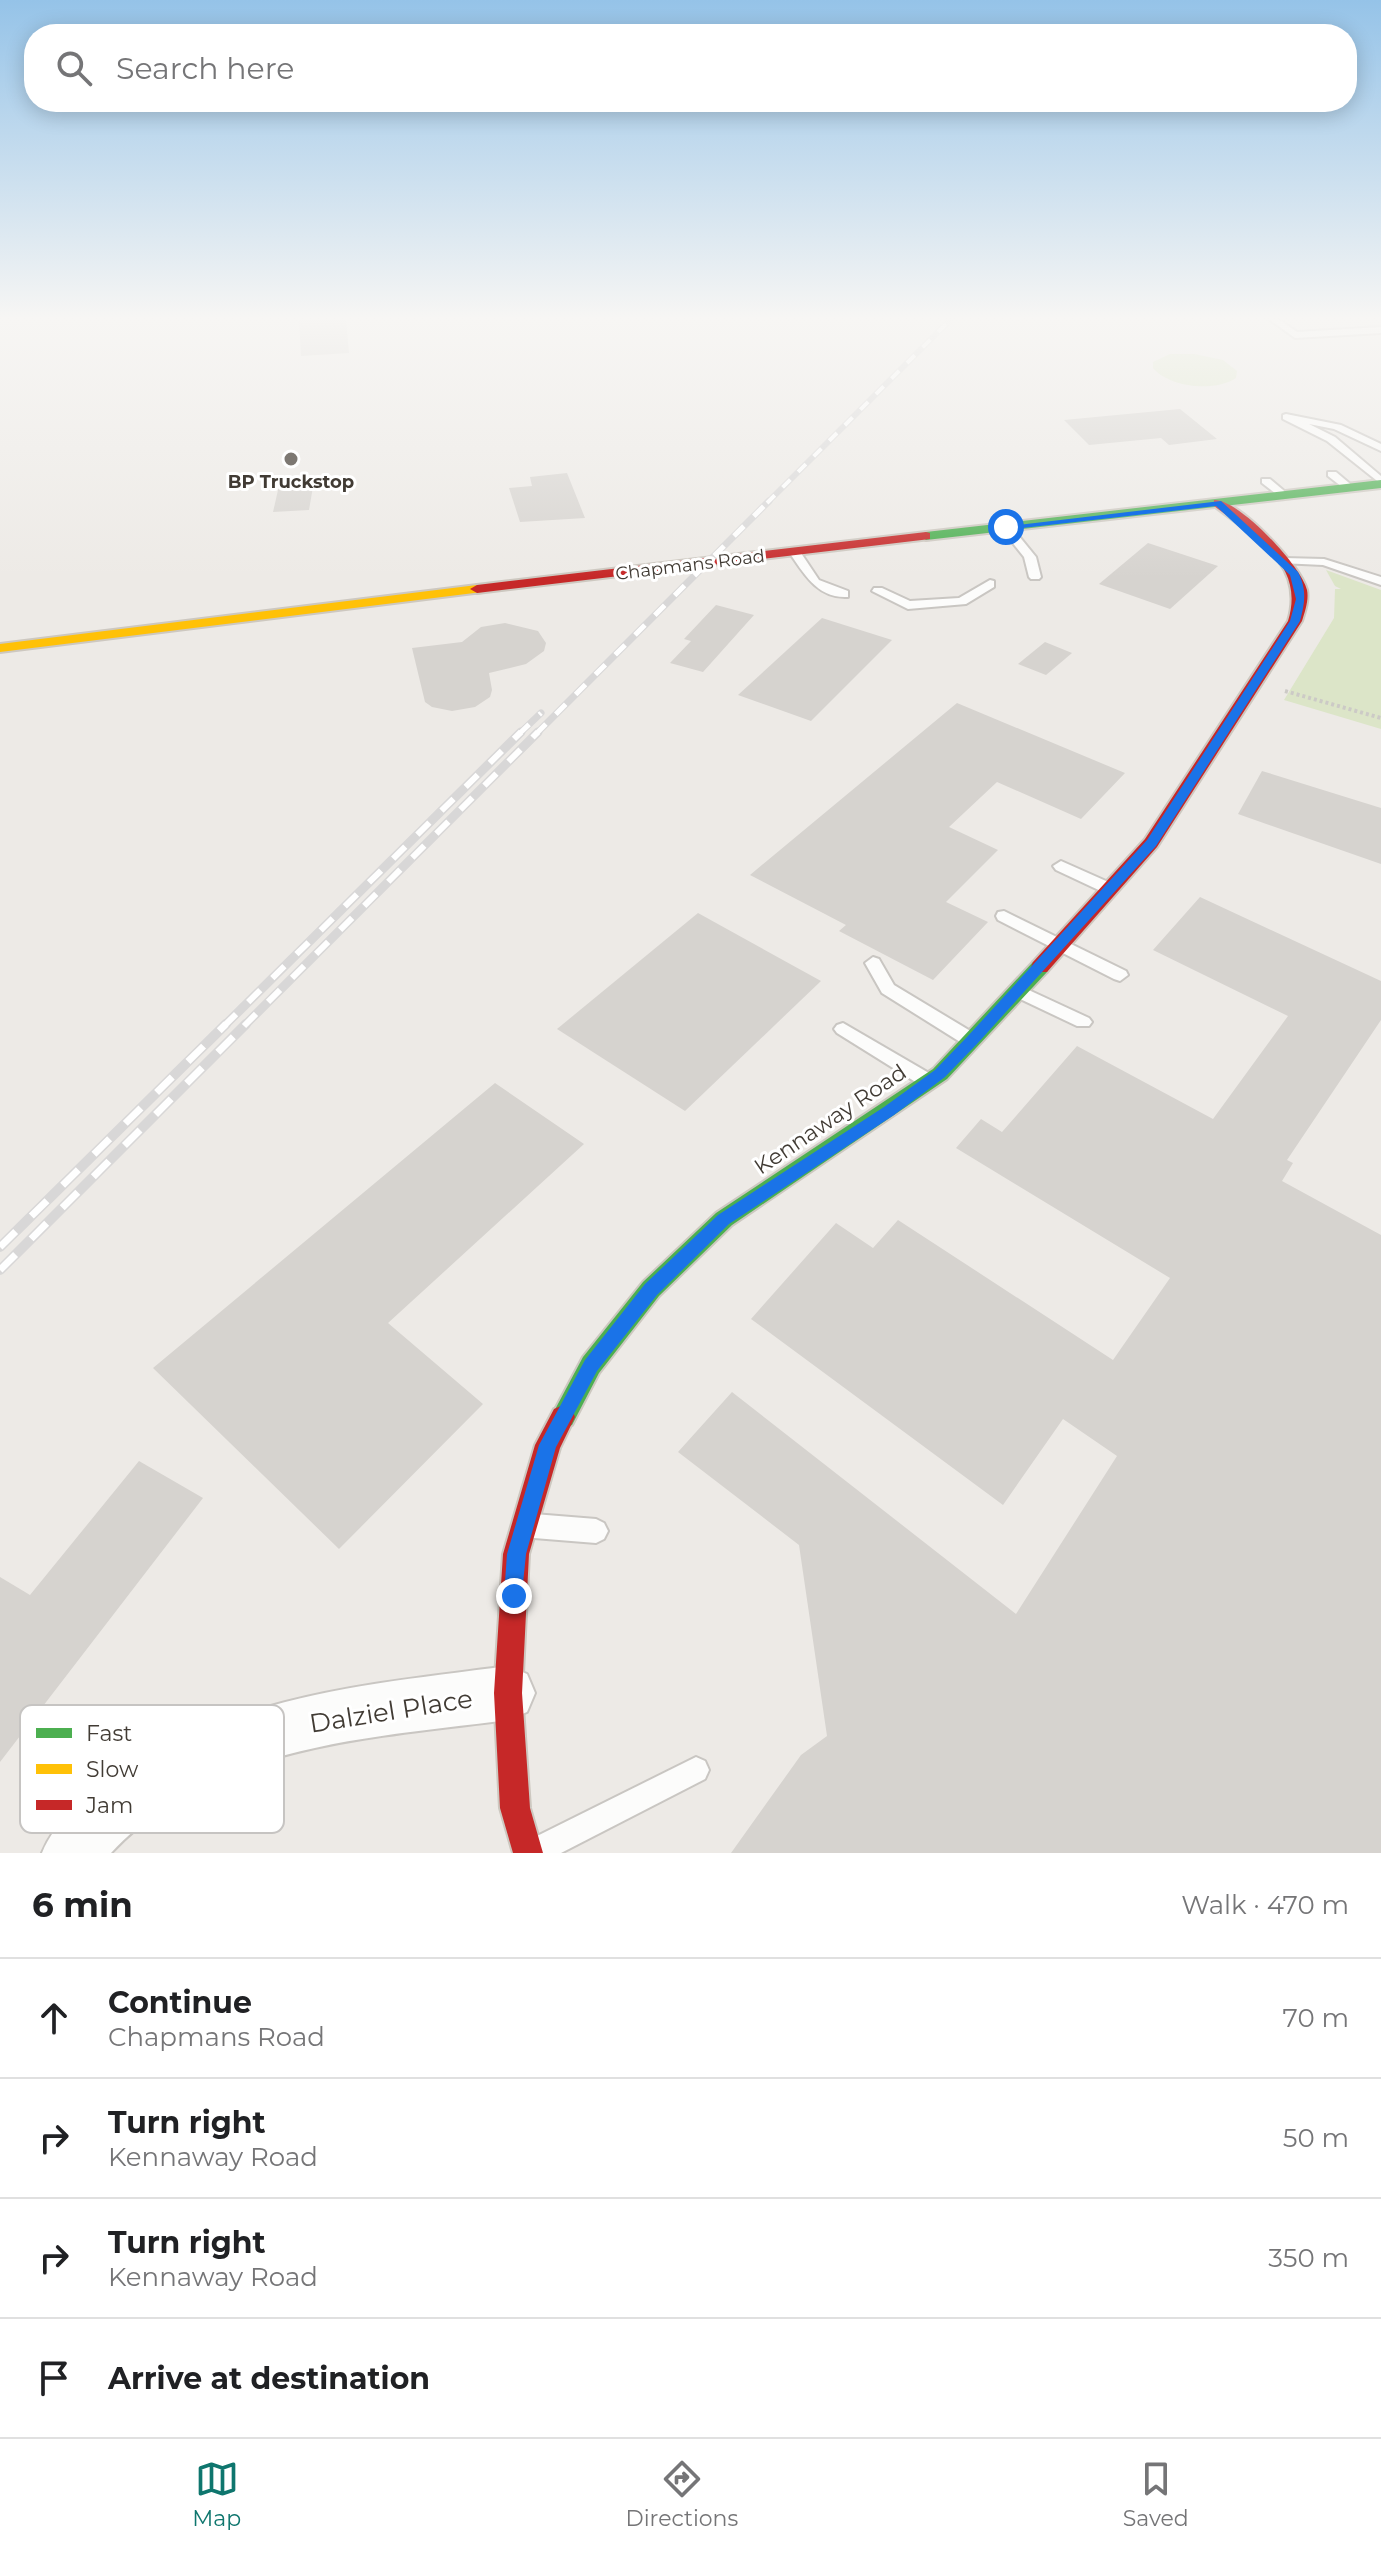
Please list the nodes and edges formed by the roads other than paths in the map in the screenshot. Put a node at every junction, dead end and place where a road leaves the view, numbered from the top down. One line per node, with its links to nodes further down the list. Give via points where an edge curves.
1 (1381, 448): 4 (lane, via 1337,427 1286,417 1331,439)
2 (1332, 474): 5 (lane)
3 (1266, 481): 6 (lane)
4 (1381, 482): 5 (street, Chapmans Road)
5 (1350, 488): 6 (street, Chapmans Road)
6 (1284, 495): 7 (street, Chapmans Road)
7 (1218, 503): 8 (street, Chapmans Road); 10 (street, Kennaway Road)
8 (1006, 527): 9 (street, Chapmans Road); 11 (lane, via 1030,557)
9 (795, 552): 15 (lane, via 815,582); 16 (street, Chapmans Road)
10 (1284, 561): 12 (lane, via 1324,562); 18 (street, Kennaway Road, via 1300,587 1295,621 1151,843)
11 (1035, 577)
12 (1381, 581)
13 (990, 584): 14 (lane, via 962,601 908,605)
14 (878, 591)
15 (844, 594)
16 (0, 648)
17 (1061, 866): 18 (lane)
18 (1110, 889): 20 (street, Kennaway Road)
19 (1004, 916): 20 (lane)
20 (1060, 944): 22 (lane); 23 (street, Kennaway Road)
21 (873, 963): 26 (lane, via 888,989)
22 (1120, 975)
23 (1018, 991): 24 (lane); 26 (street, Kennaway Road)
24 (1083, 1022)
25 (843, 1029): 27 (lane)
26 (972, 1041): 27 (street, Kennaway Road)
27 (930, 1081): 28 (street, Kennaway Road, via 724,1219 651,1289 591,1365 548,1445)
28 (524, 1525): 29 (lane); 30 (street, Kennaway Road, via 516,1554)
29 (596, 1531)
30 (508, 1693): 31 (street, Dalziel Place); 35 (street, Kennaway Road, via 515,1808)
31 (284, 1729)
32 (696, 1770): 35 (lane)
33 (92, 1833): 34 (street, Dalziel Place)
34 (71, 1853)
35 (531, 1853)

